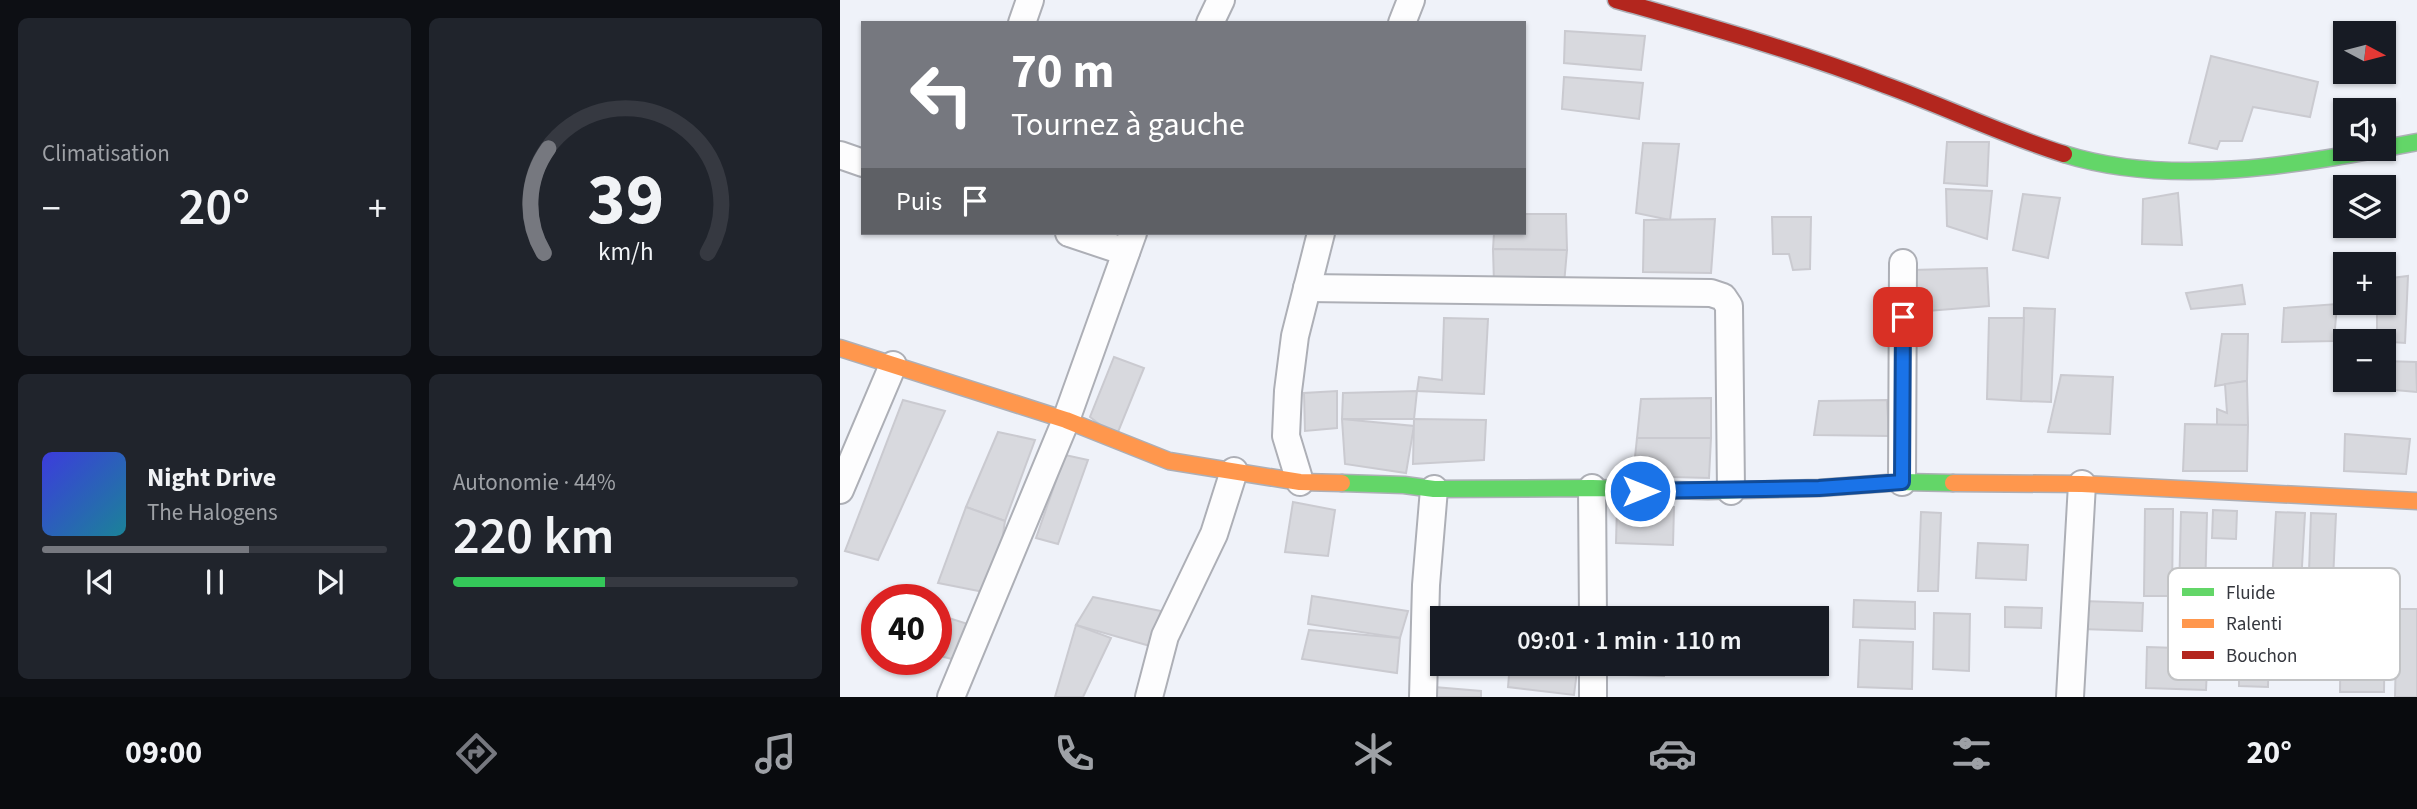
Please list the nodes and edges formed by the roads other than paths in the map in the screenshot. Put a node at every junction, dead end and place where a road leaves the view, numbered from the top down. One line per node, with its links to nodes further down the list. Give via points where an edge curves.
1 (1030, 0): 5 (street)
2 (1221, 0): 6 (street)
3 (1411, 0): 7 (street)
4 (1616, 0): 8 (street, via 1751,38 2084,160 2140,169 2203,169 2298,163)
5 (1023, 21)
6 (1211, 21)
7 (1403, 21)
8 (2417, 142)
9 (840, 155): 10 (street)
10 (861, 162)
11 (1083, 235): 13 (street)
12 (1320, 235): 15 (street)
13 (1130, 242): 18 (street)
14 (1903, 262): 21 (street)
15 (1307, 288): 20 (street, via 1295,336 1286,436); 26 (street, via 1711,293 1723,297 1729,306)
16 (840, 348): 17 (street)
17 (893, 365): 18 (street); 25 (street)
18 (1066, 420): 19 (street, via 1169,461); 30 (street)
19 (1234, 471): 20 (street); 31 (street, via 1214,534 1165,636)
20 (1300, 482): 24 (street)
21 (1902, 482): 22 (street); 26 (street)
22 (2082, 484): 27 (street); 34 (street)
23 (1592, 488): 24 (street); 26 (street); 28 (street)
24 (1434, 489): 32 (street)
25 (840, 490)
26 (1731, 491)
27 (2417, 501)
28 (1593, 606)
29 (1593, 676): 33 (street)
30 (951, 697)
31 (1149, 697)
32 (1423, 697)
33 (1593, 697)
34 (2070, 697)

